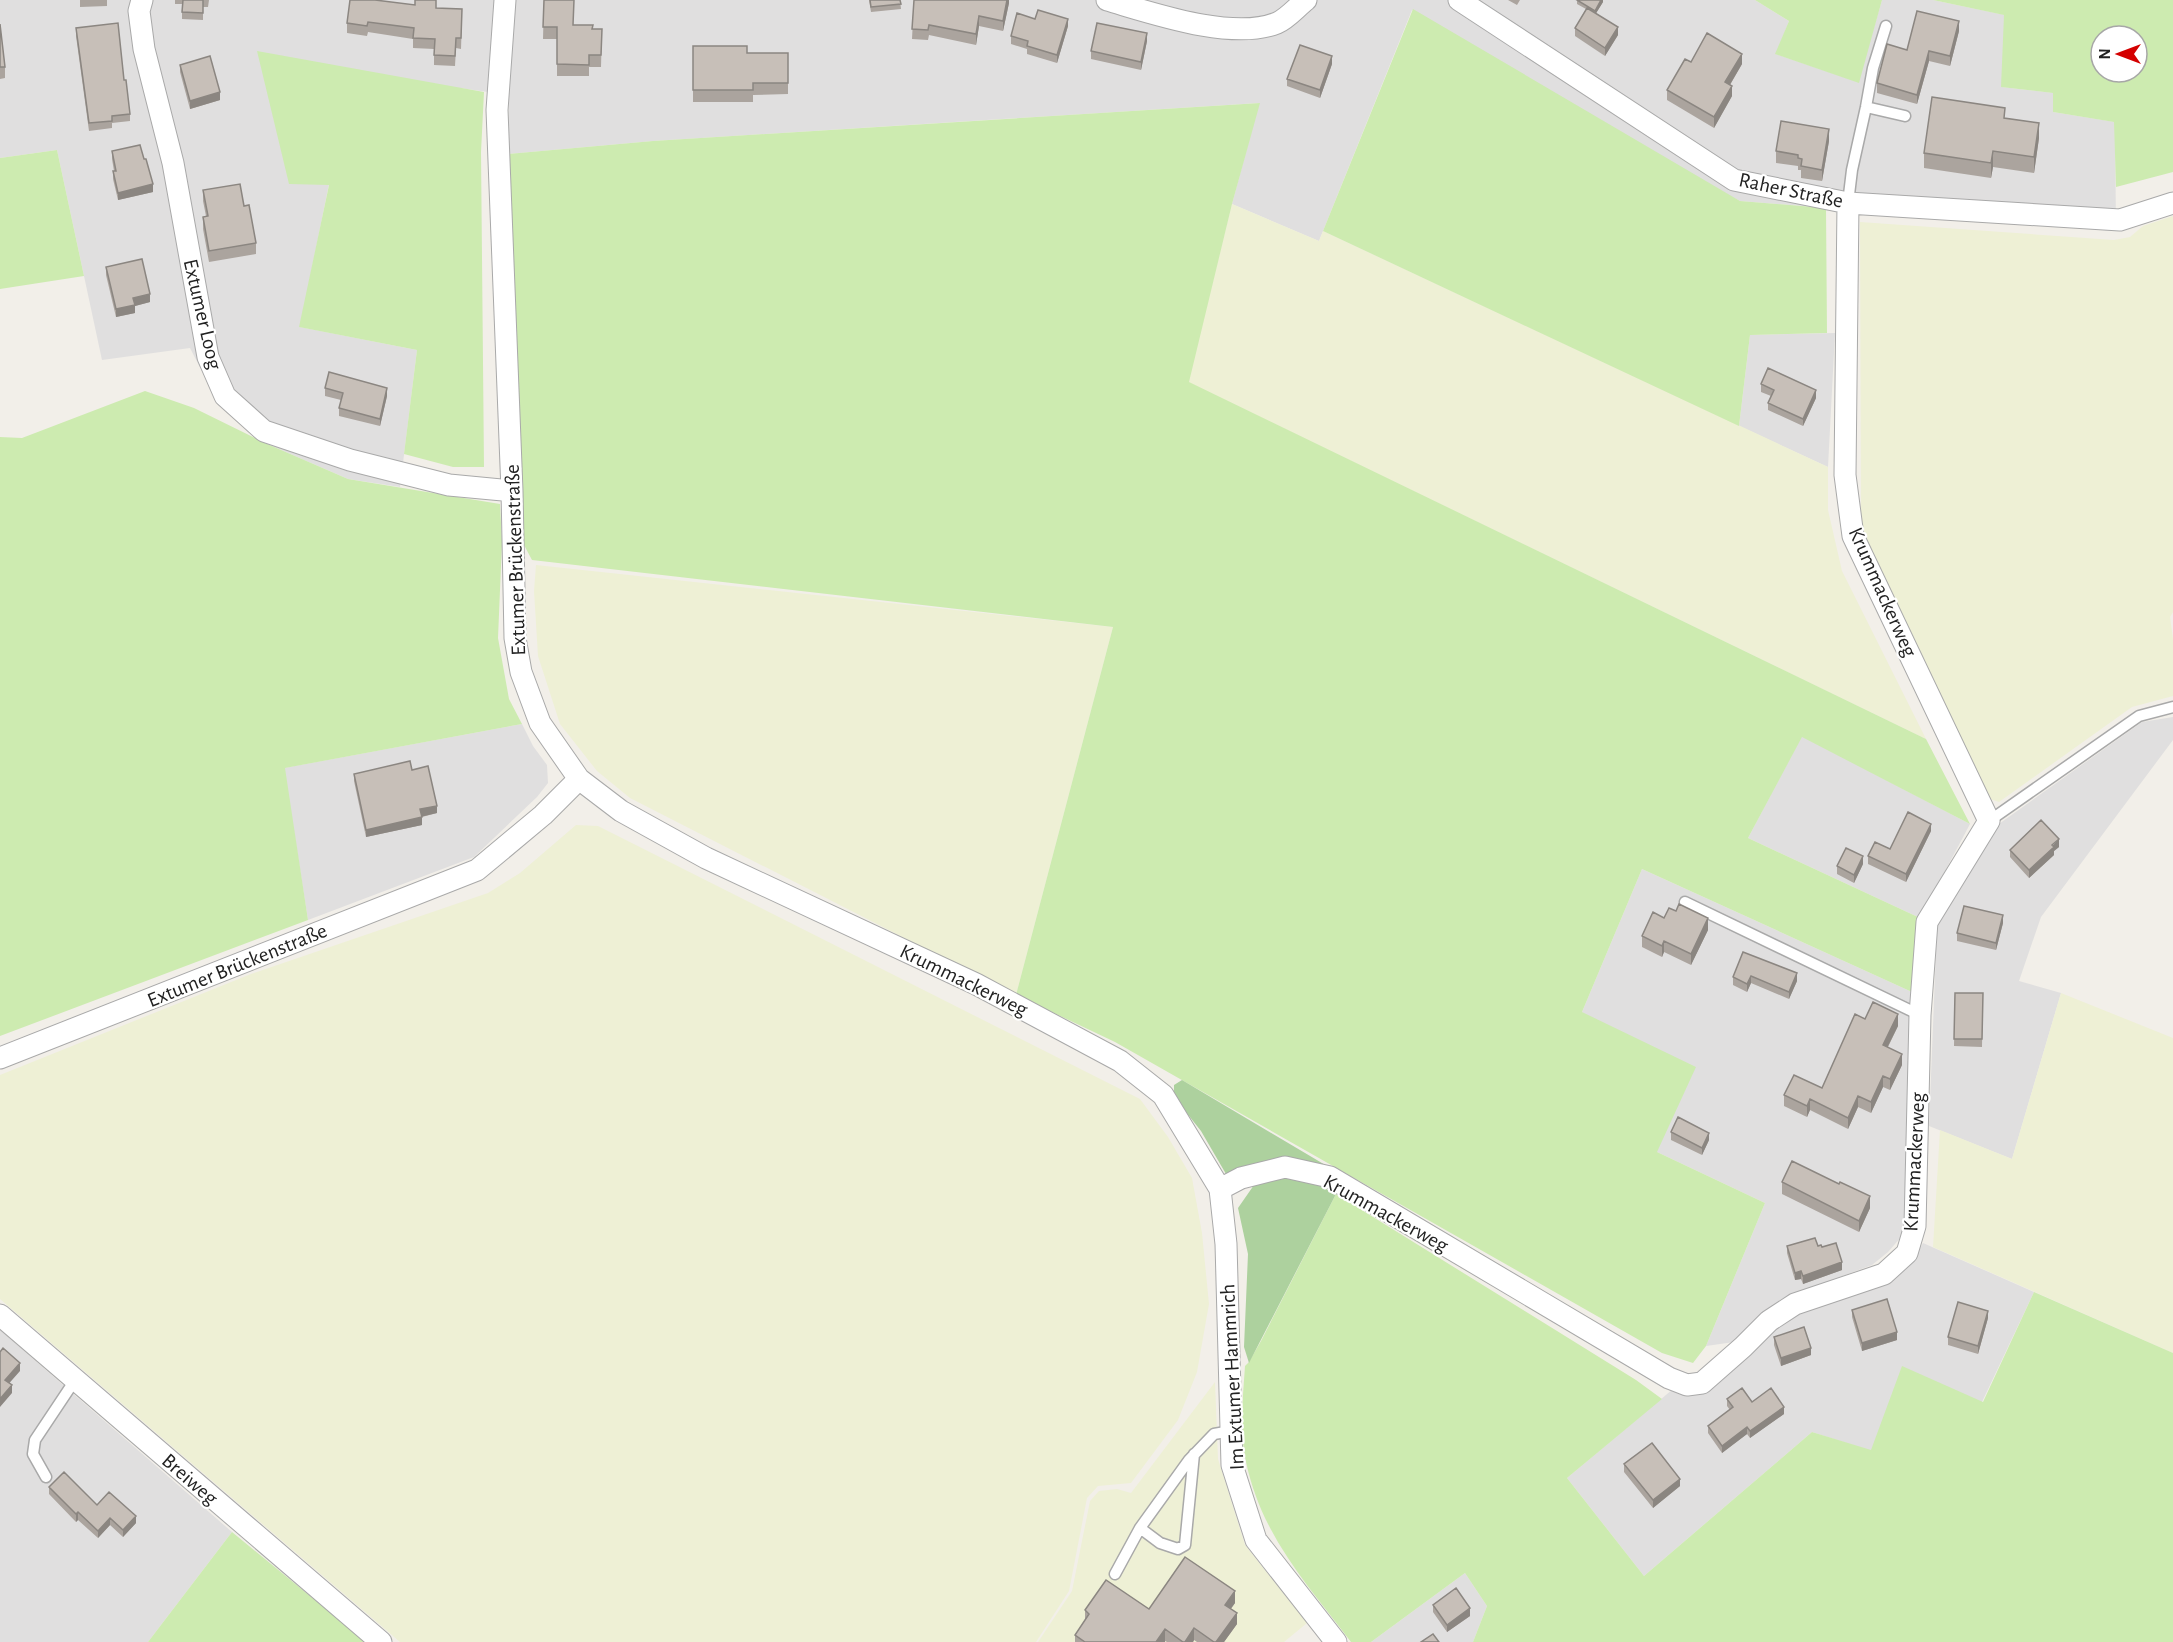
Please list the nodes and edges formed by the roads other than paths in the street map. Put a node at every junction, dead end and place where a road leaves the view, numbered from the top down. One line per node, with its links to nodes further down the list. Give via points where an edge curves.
1 (142, 0): 11 (street, Extumer Loog, via 144,49 173,163 208,357 225,396 264,430 350,460 449,485)
2 (505, 0): 11 (street, Extumer Brückenstraße, via 497,110)
3 (1107, 0): 4 (street, via 1181,21 1243,30 1277,23)
4 (1306, 0)
5 (1459, 0): 9 (street, Raher Straße, via 1734,180)
6 (1886, 26): 7 (lane)
7 (1866, 107): 8 (lane); 9 (lane)
8 (1905, 116)
9 (1848, 203): 10 (street, Raher Straße, via 2120,220); 14 (street, Krummackerweg, via 1845,475 1853,536)
10 (2173, 203)
11 (512, 491): 13 (street, Extumer Brückenstraße, via 515,638 520,672 540,723)
12 (2173, 707): 14 (lane, Krummackerweg, via 2139,716)
13 (579, 779): 17 (street, Extumer Brückenstraße, via 477,870); 18 (street, Krummackerweg, via 621,811 706,858 976,984 1119,1061 1163,1095)
14 (1989, 821): 16 (street, Krummackerweg, via 1927,922)
15 (1685, 902): 16 (lane)
16 (1920, 1015): 18 (street, Krummackerweg, via 1915,1226 1907,1253 1884,1274 1795,1304 1769,1321 1702,1383 1687,1385 1669,1378 1330,1177 1285,1167 1241,1178)
17 (0, 1058)
18 (1220, 1189): 21 (street, Im Extumer Hammrich, via 1226,1244)
19 (0, 1315): 20 (street, Breiweg)
20 (75, 1380): 23 (lane, via 35,1440 33,1454); 26 (street, Breiweg)
21 (1231, 1431): 22 (lane, via 1214,1434); 27 (street, Im Extumer Hammrich, via 1232,1465 1256,1540)
22 (1194, 1454): 24 (lane); 24 (lane, via 1185,1545 1178,1550)
23 (46, 1478)
24 (1140, 1528): 25 (lane)
25 (1115, 1574)
26 (381, 1642)
27 (1336, 1642)

